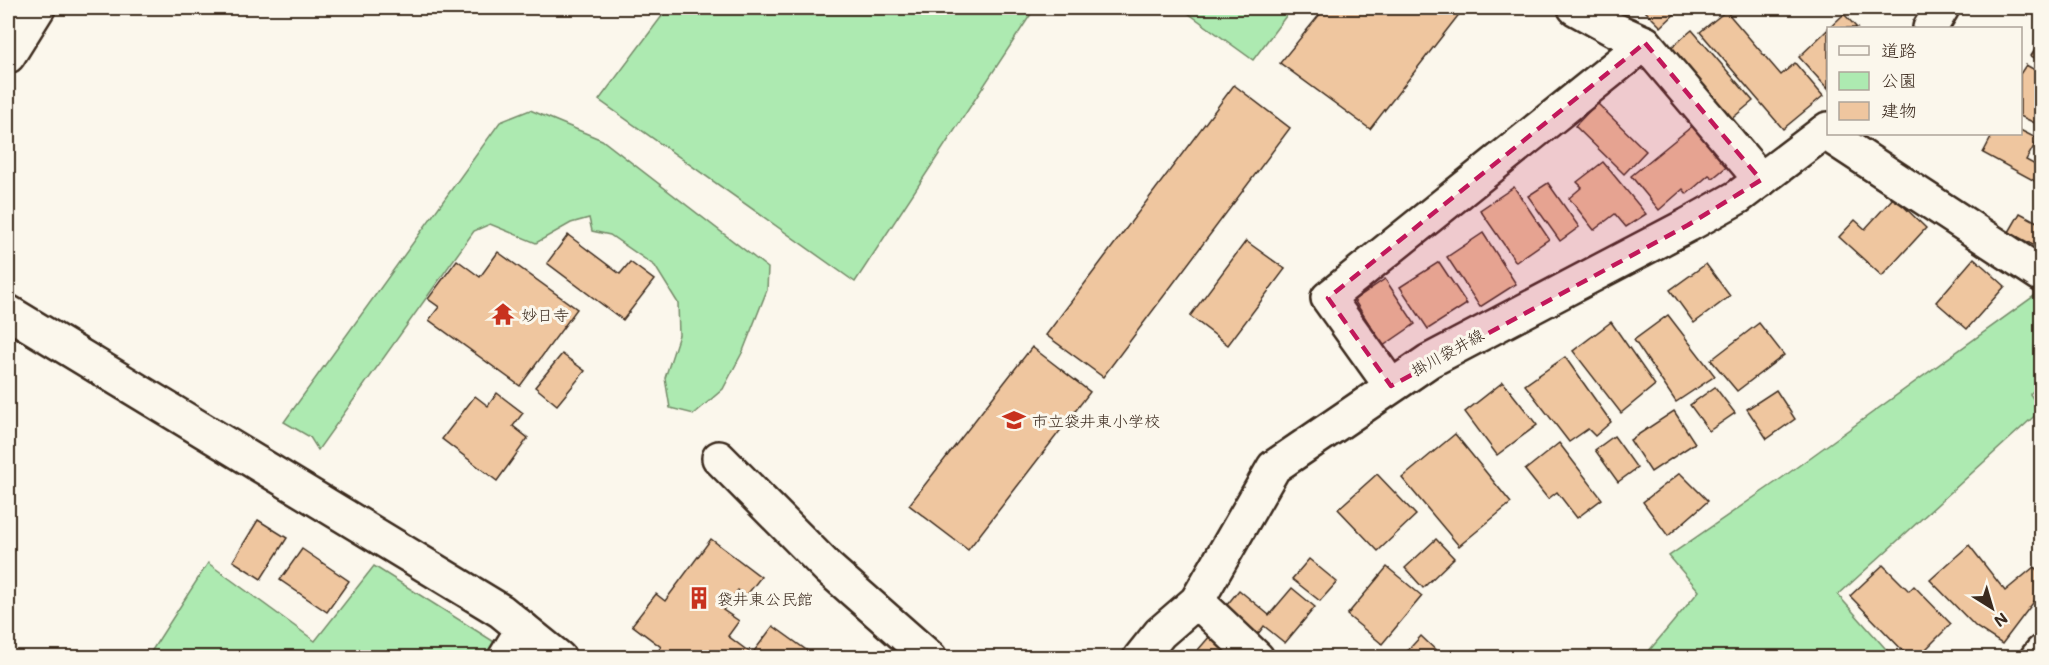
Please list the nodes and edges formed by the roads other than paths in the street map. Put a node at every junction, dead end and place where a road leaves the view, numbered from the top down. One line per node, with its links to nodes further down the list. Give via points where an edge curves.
1 (38, 8): 6 (main road)
2 (1575, 8): 5 (main road)
3 (1942, 8): 4 (main road)
4 (1931, 27)
5 (1645, 43): 9 (main road); 12 (main road, via 1328,298)
6 (8, 56)
7 (1826, 130): 9 (main road, 掛川袋井線)
8 (1833, 135): 10 (main road)
9 (1761, 180): 12 (main road, 掛川袋井線, via 1688,225 1429,361)
10 (2042, 275)
11 (8, 312): 15 (main road, via 501,611)
12 (1391, 386): 14 (main road, 掛川袋井線, via 1274,467)
13 (719, 458): 19 (main road, via 828,568)
14 (1197, 602): 20 (main road, 掛川袋井線, via 1160,633); 21 (main road)
15 (523, 629): 17 (main road); 18 (main road)
16 (2042, 652): 22 (main road)
17 (505, 657)
18 (559, 657)
19 (930, 657)
20 (1140, 657)
21 (1257, 657)
22 (2037, 657)

